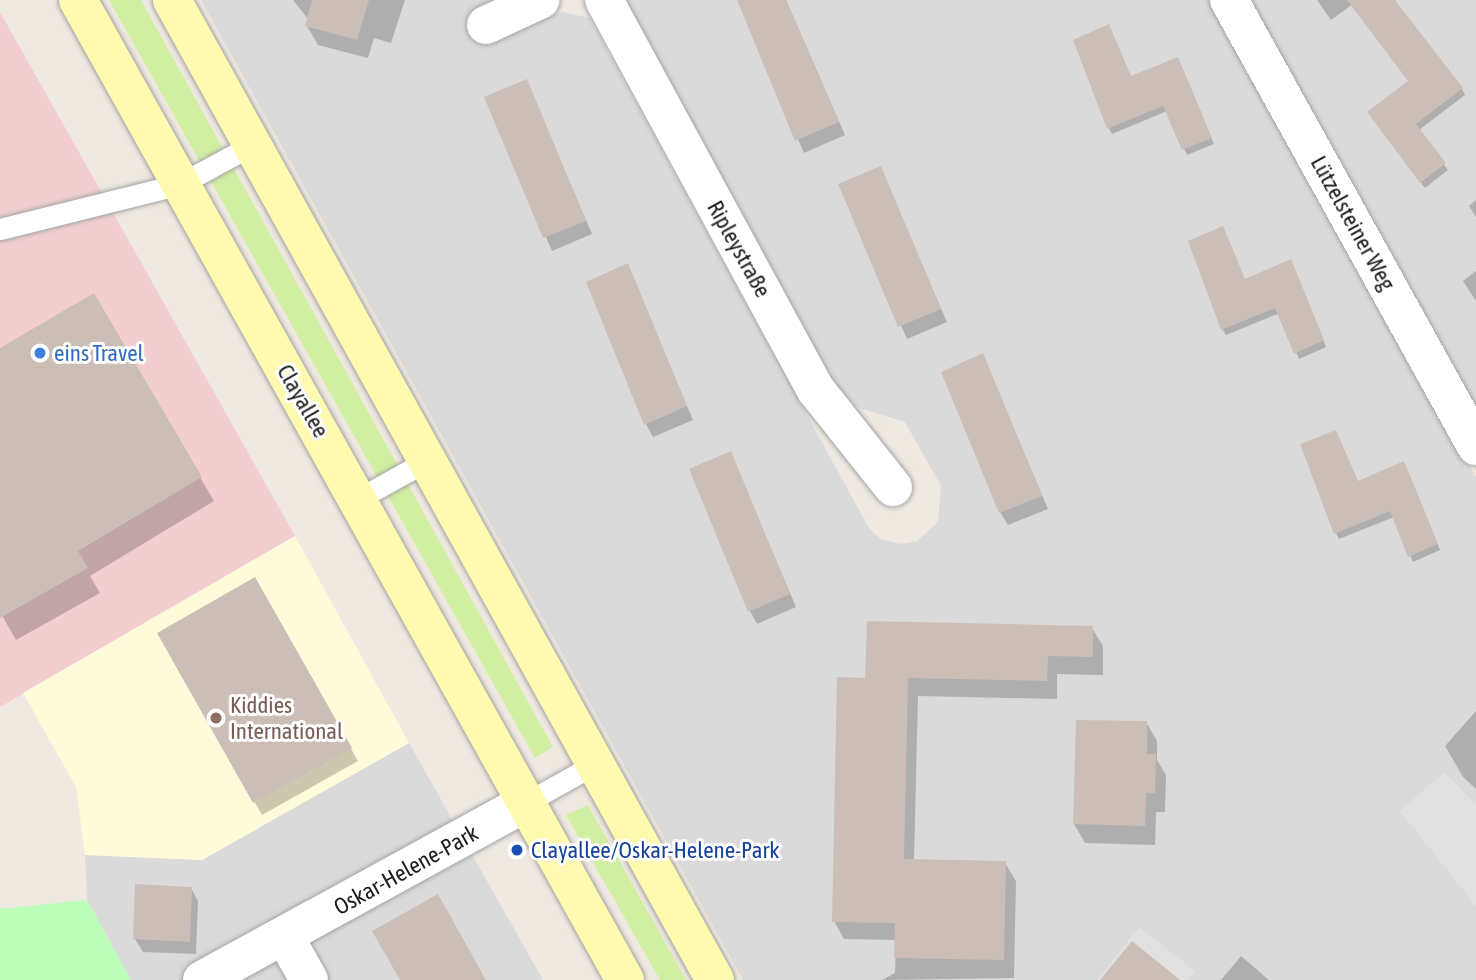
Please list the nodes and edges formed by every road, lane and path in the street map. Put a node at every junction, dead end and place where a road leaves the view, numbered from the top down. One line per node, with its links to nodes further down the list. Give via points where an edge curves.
1 (78, 0): 8 (main road, Clayallee)
2 (172, 0): 7 (main road)
3 (540, 0): 6 (street)
4 (604, 0): 12 (street, Ripleystraße, via 816,390)
5 (1229, 0): 10 (street, Lützelsteiner Weg)
6 (486, 25)
7 (254, 144): 8 (lane); 11 (main road)
8 (180, 184): 9 (lane); 13 (main road, Clayallee)
9 (0, 229)
10 (1476, 446)
11 (428, 460): 13 (lane); 14 (main road)
12 (893, 486)
13 (358, 499): 15 (main road, Clayallee)
14 (595, 764): 15 (lane); 20 (main road)
15 (527, 802): 16 (street, Oskar-Helene-Park); 19 (main road, Clayallee)
16 (285, 937): 17 (street, Oskar-Helene-Park); 18 (street)
17 (202, 980)
18 (309, 980)
19 (625, 980)
20 (715, 980)

